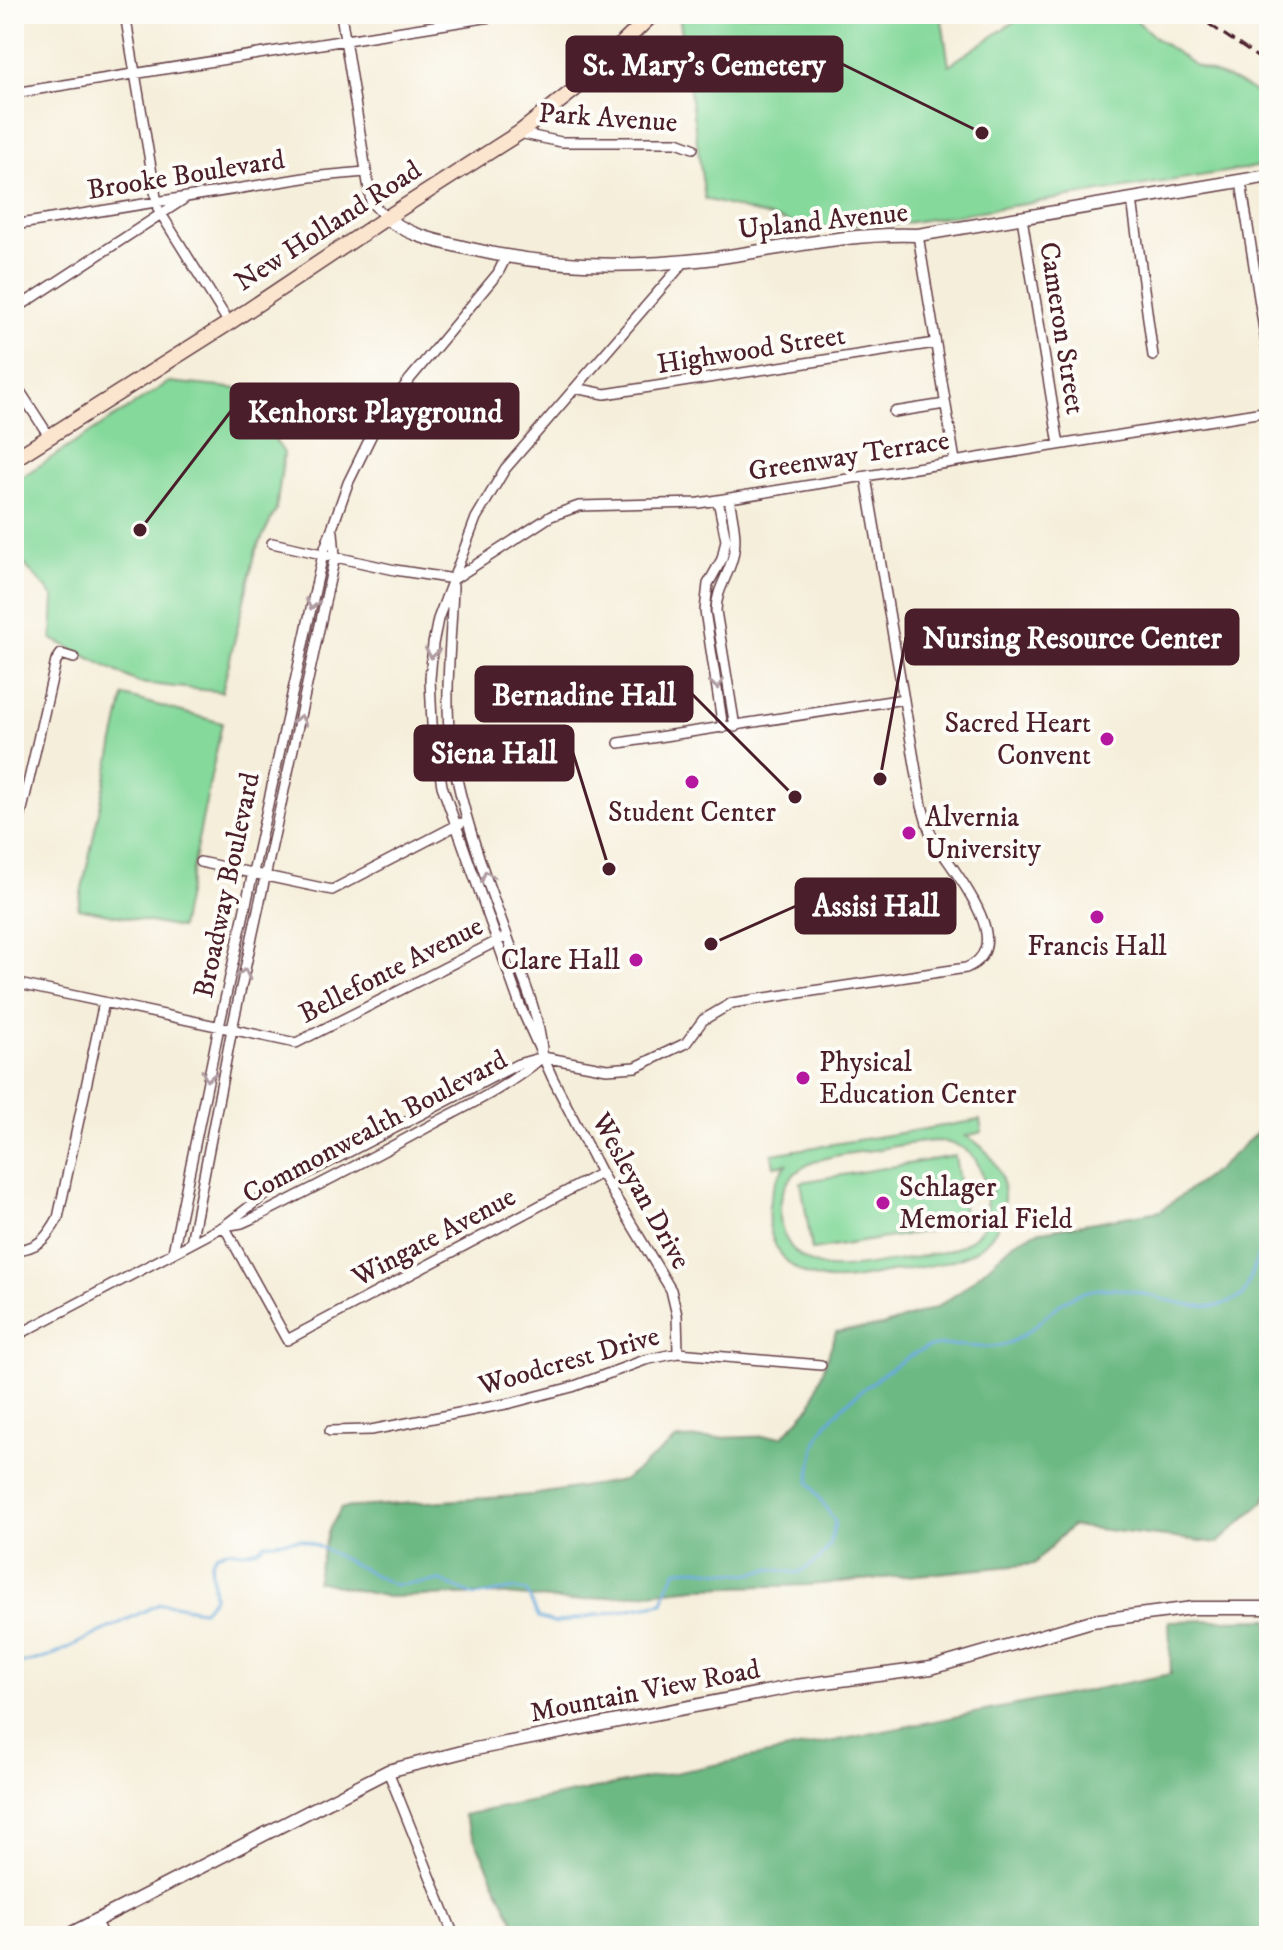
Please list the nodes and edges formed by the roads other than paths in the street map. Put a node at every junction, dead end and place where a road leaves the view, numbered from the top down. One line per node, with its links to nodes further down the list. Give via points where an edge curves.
1 (125, 14): 6 (street)
2 (341, 14): 5 (street)
3 (509, 14): 5 (street)
4 (653, 14): 8 (main road, New Holland Road, via 574,90)
5 (345, 40): 6 (street); 10 (street)
6 (135, 73): 7 (street); 15 (street)
7 (14, 93)
8 (519, 133): 9 (street, Park Avenue, via 561,142 677,142); 17 (main road, New Holland Road)
9 (693, 148)
10 (365, 172): 13 (street, Brooke Boulevard); 17 (street, via 371,202)
11 (1269, 176): 12 (street, Upland Avenue)
12 (1241, 182): 14 (street, Upland Avenue); 27 (street)
13 (187, 198): 15 (street, Brooke Boulevard); 16 (street)
14 (1132, 199): 18 (street, Upland Avenue); 26 (street)
15 (157, 203): 16 (street); 19 (street, Brooke Boulevard)
16 (160, 215): 23 (street); 24 (street)
17 (386, 218): 21 (street, Upland Avenue, via 409,233); 24 (main road, New Holland Road)
18 (1022, 218): 20 (street, Upland Avenue); 34 (street, Cameron Street)
19 (14, 225)
20 (918, 235): 22 (street, Upland Avenue, via 874,234); 25 (street)
21 (506, 257): 22 (street, Upland Avenue, via 614,264); 39 (street, Broadway Boulevard, via 383,415 360,455)
22 (685, 261): 29 (street, Commonwealth Boulevard)
23 (14, 310)
24 (229, 323): 33 (main road, New Holland Road)
25 (935, 343): 29 (street, Highwood Street, via 605,394); 30 (street)
26 (1153, 356)
27 (1269, 362)
28 (14, 382): 33 (street)
29 (575, 388): 43 (street, Commonwealth Boulevard, via 488,495)
30 (945, 404): 32 (street, Greenway Terrace); 36 (street)
31 (1269, 411): 34 (street, Greenway Terrace)
32 (894, 412)
33 (49, 436): 35 (main road, New Holland Road)
34 (1059, 445): 36 (street, Greenway Terrace)
35 (14, 459)
36 (955, 461): 37 (street, Greenway Terrace)
37 (866, 477): 38 (street, Greenway Terrace); 45 (street)
38 (724, 499): 43 (street, Greenway Terrace, via 563,510); 46 (street, via 736,541 716,611); 47 (street, one-way to 47, via 726,540 708,584 705,611)
39 (334, 529): 41 (street, Broadway Boulevard); 42 (street, Broadway Boulevard)
40 (272, 543): 41 (street)
41 (323, 554): 42 (street); 53 (street, Broadway Boulevard, one-way to 53)
42 (335, 556): 43 (street); 54 (street, Broadway Boulevard, one-way to 42)
43 (454, 579): 49 (street, Commonwealth Boulevard, via 447,707 455,773); 50 (street, Commonwealth Boulevard, one-way to 50, via 438,619 430,679 442,786)
44 (74, 658): 51 (street, via 61,654 56,661)
45 (904, 699): 46 (street); 61 (street, via 932,835 962,879 987,934 979,960 966,968 732,1003 703,1020 686,1043 636,1067 607,1069)
46 (735, 727): 47 (street)
47 (723, 728): 48 (street)
48 (619, 743)
49 (468, 819): 50 (street); 55 (street, Commonwealth Boulevard, one-way to 49)
50 (457, 825): 54 (street, via 332,890); 56 (street, Commonwealth Boulevard)
51 (14, 845)
52 (200, 862): 53 (street)
53 (252, 873): 54 (street); 59 (street, Broadway Boulevard)
54 (266, 876): 60 (street, Broadway Boulevard, one-way to 54)
55 (507, 936): 56 (street, Bellefonte Avenue); 61 (street, Commonwealth Boulevard, via 540,1027)
56 (497, 941): 60 (street, Bellefonte Avenue, via 296,1043); 61 (street, Commonwealth Boulevard)
57 (14, 983): 58 (street, Bellefonte Avenue)
58 (104, 1002): 59 (street, Bellefonte Avenue); 65 (street, via 58,1218 44,1241)
59 (219, 1027): 60 (street, Bellefonte Avenue); 66 (street, Broadway Boulevard, one-way to 66)
60 (232, 1029): 64 (street, Broadway Boulevard)
61 (543, 1057): 62 (street, Wesleyan Drive); 63 (street, Commonwealth Boulevard, via 518,1064 262,1197); 63 (street, Commonwealth Boulevard, via 520,1076 382,1152 260,1215)
62 (601, 1173): 63 (street, Wingate Avenue, via 287,1340); 68 (street, Wesleyan Drive, via 671,1290)
63 (224, 1226): 64 (street, Commonwealth Boulevard)
64 (191, 1243): 66 (street, Commonwealth Boulevard)
65 (14, 1250)
66 (173, 1252): 67 (street, Commonwealth Boulevard)
67 (14, 1337)
68 (678, 1353): 69 (street, Woodcrest Drive); 70 (street, Woodcrest Drive, via 529,1399 371,1430)
69 (821, 1365)
70 (330, 1431)
71 (1269, 1608): 72 (street, Mountain View Road, via 1193,1608 1092,1621 931,1668 796,1686)
72 (388, 1771): 73 (street, Mountain View Road); 76 (street)
73 (95, 1920): 74 (street, Mountain View Road); 75 (street)
74 (66, 1936)
75 (103, 1936)
76 (454, 1936)

